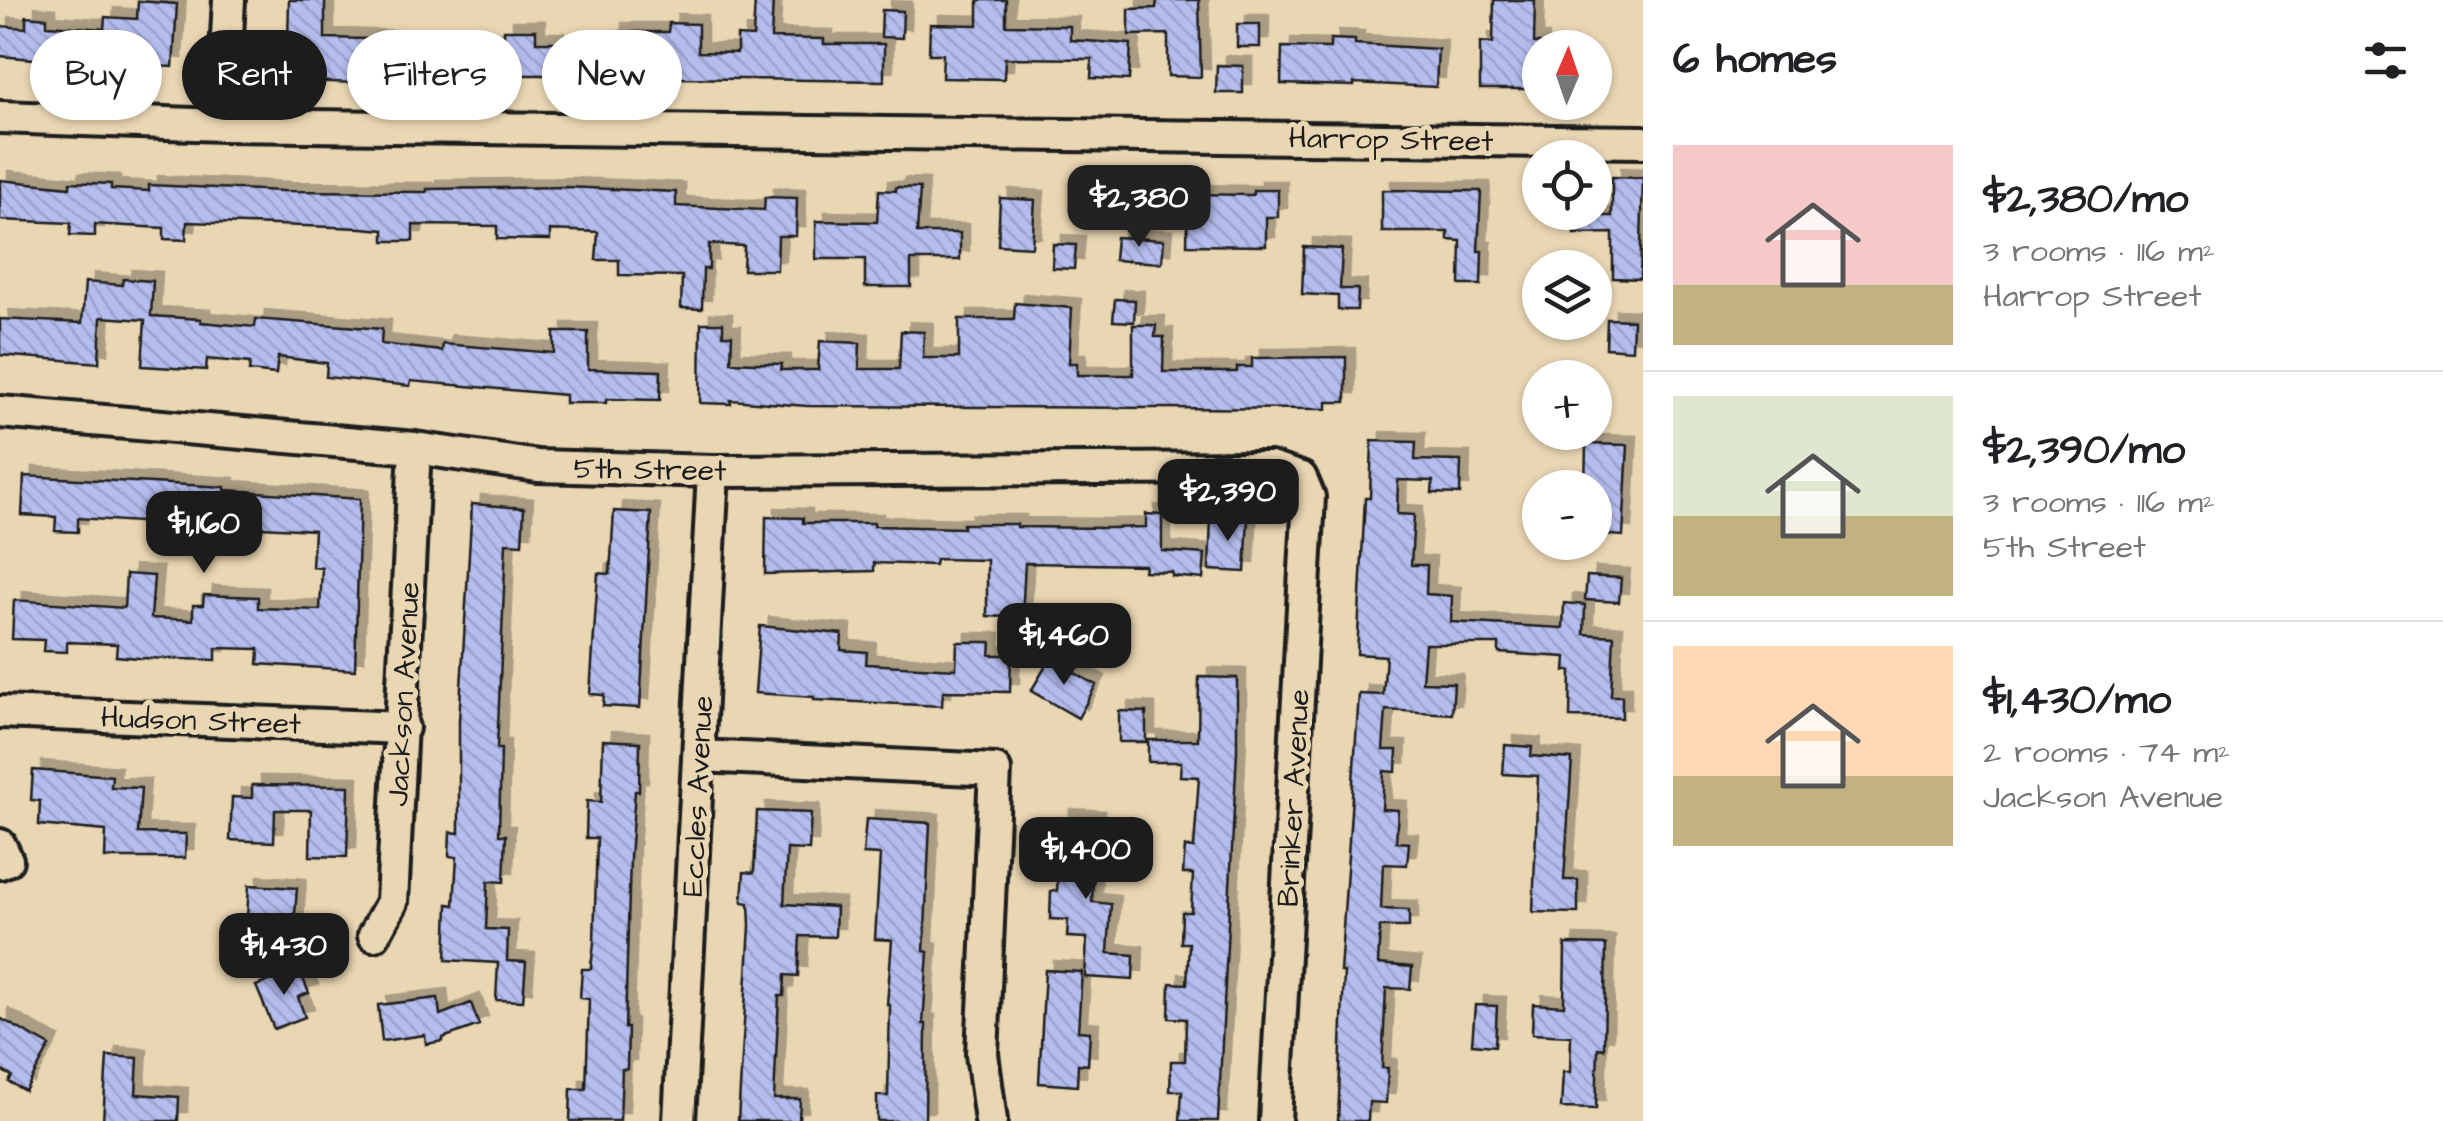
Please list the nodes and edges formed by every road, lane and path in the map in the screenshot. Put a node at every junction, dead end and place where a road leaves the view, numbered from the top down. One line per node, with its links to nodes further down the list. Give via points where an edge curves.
1 (229, 0): 3 (street)
2 (0, 117): 3 (street, Harrop Street)
3 (222, 125): 4 (street, Harrop Street)
4 (1643, 142)
5 (0, 412): 6 (street, 5th Street)
6 (415, 448): 7 (street, 5th Street, via 538,466); 10 (street, Jackson Avenue)
7 (712, 471): 8 (street, 5th Street, via 1270,468); 11 (street, Eccles Avenue)
8 (1301, 478): 15 (street, Brinker Avenue, via 1309,498)
9 (0, 712): 10 (street, Hudson Street)
10 (403, 728): 12 (street, Jackson Avenue, via 392,902)
11 (699, 756): 13 (street, Eccles Avenue); 14 (street, via 996,770 982,1054)
12 (374, 935)
13 (680, 1121)
14 (990, 1121)
15 (1275, 1121)

